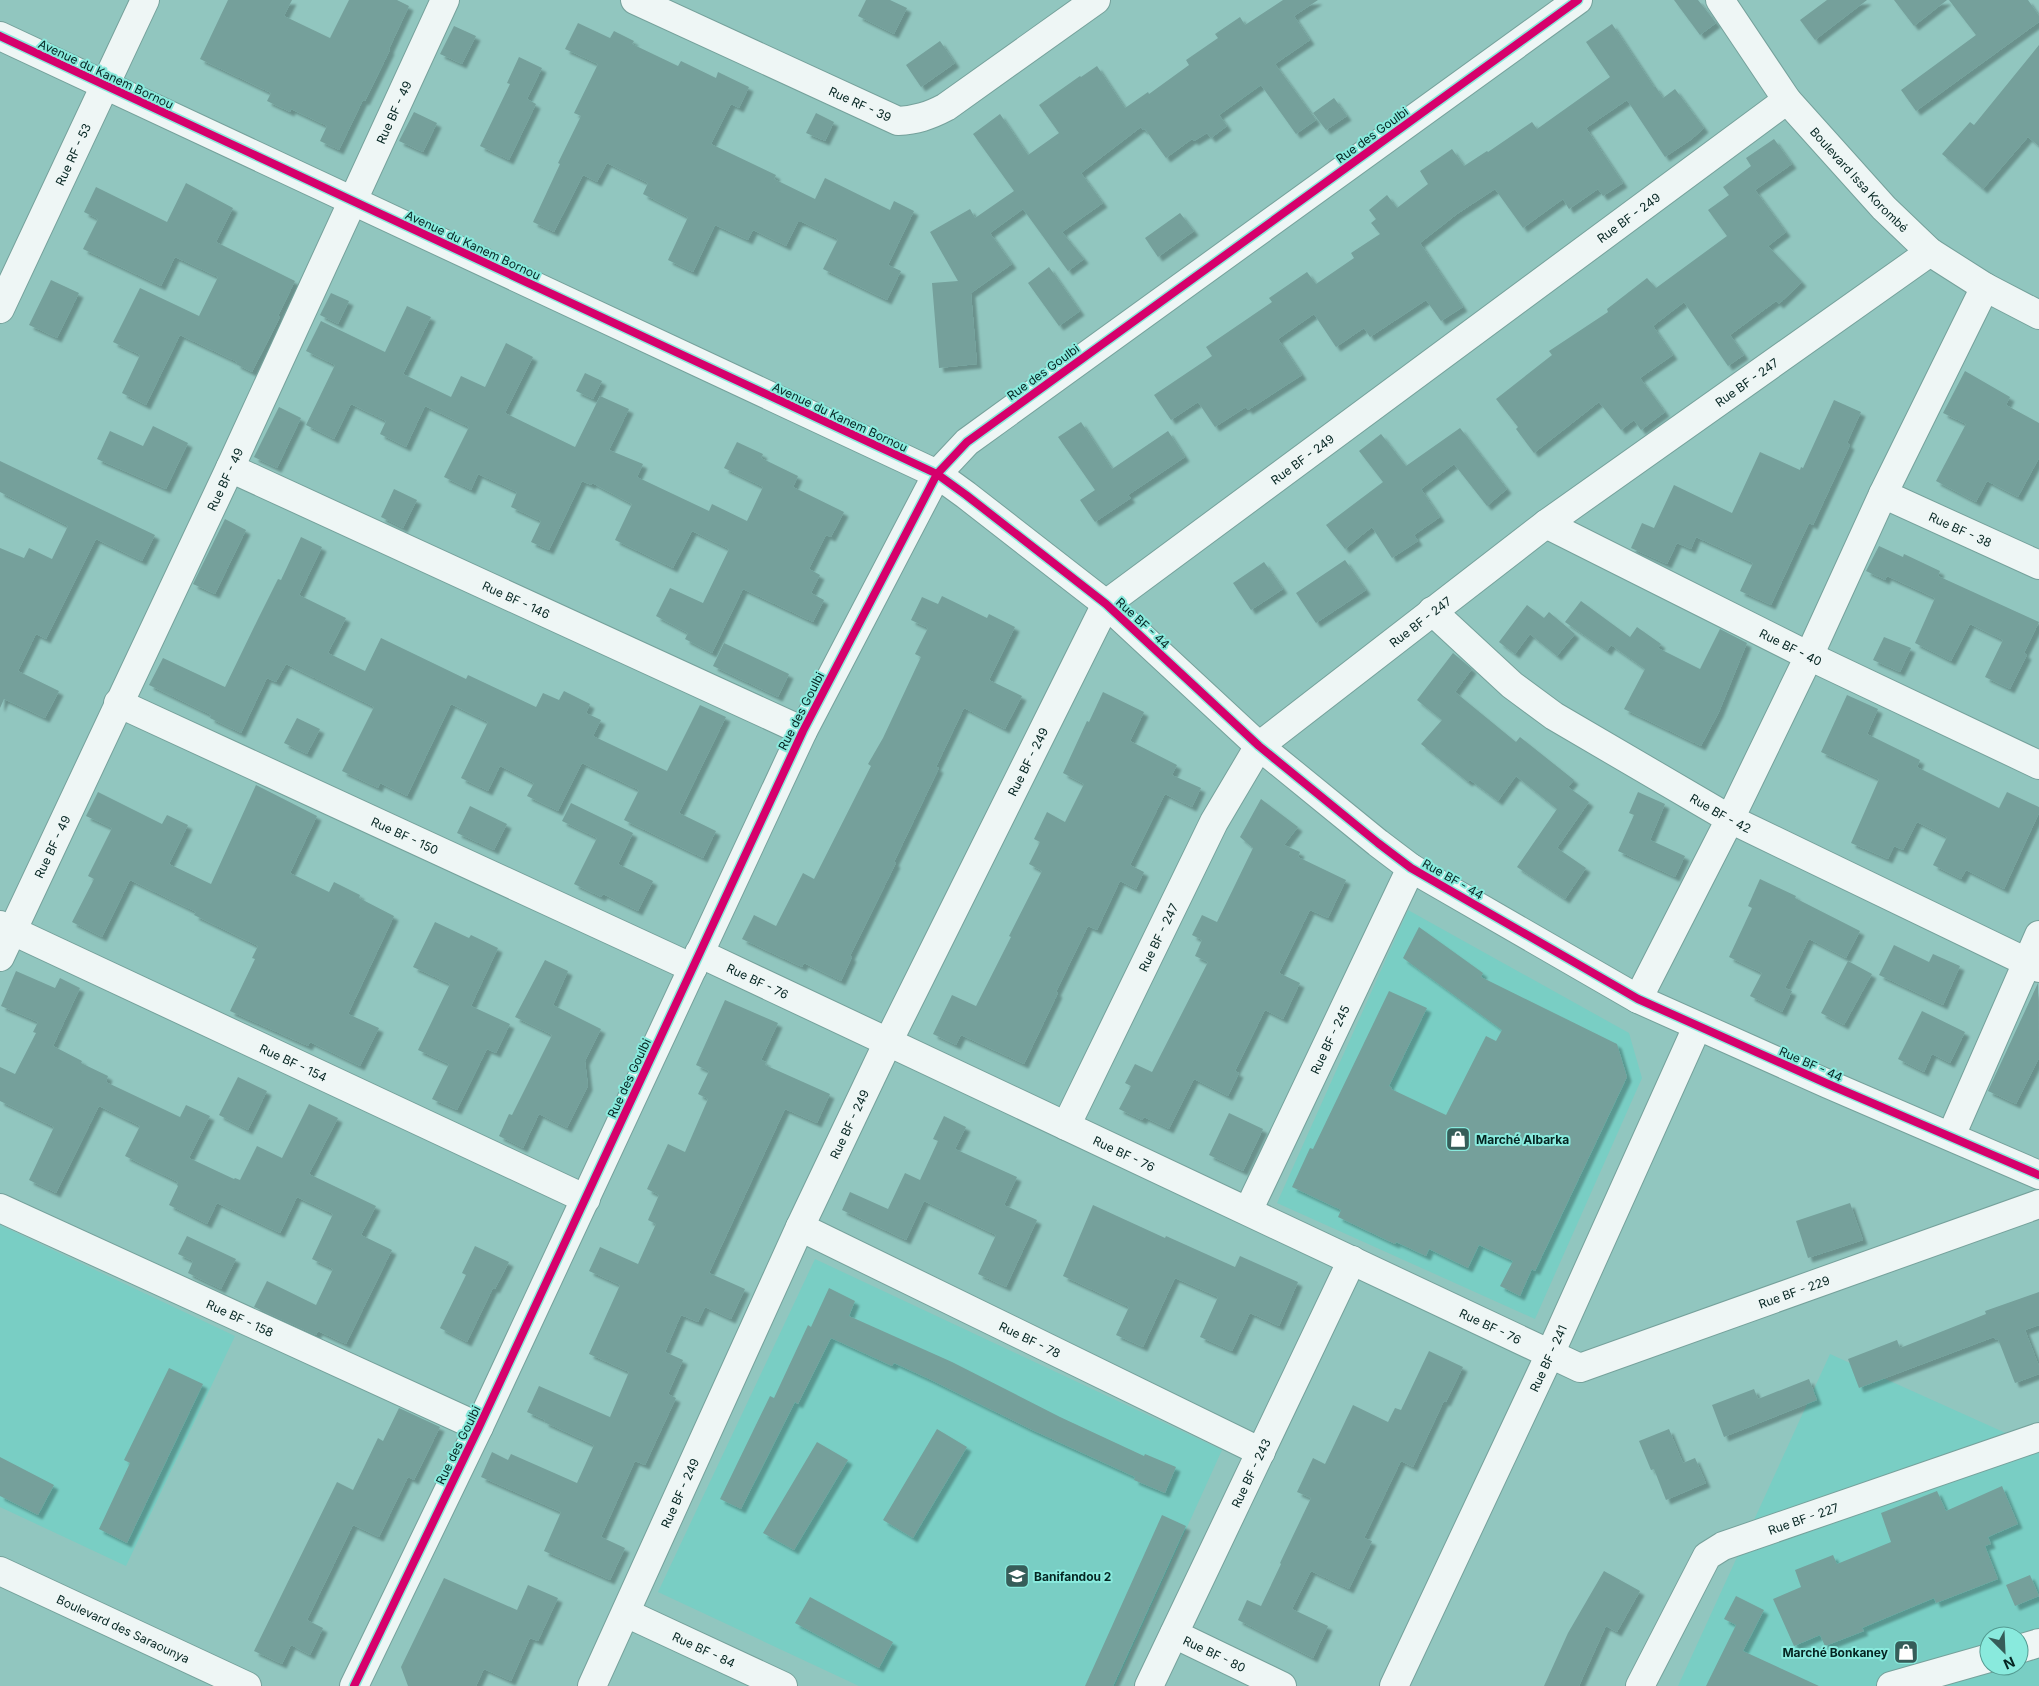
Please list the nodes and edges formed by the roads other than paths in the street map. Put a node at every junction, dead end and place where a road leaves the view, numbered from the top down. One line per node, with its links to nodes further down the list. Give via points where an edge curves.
1 (145, 0): 8 (street, Rue RF - 53)
2 (444, 0): 10 (street, Rue BF - 49)
3 (635, 0): 4 (street, Rue RF - 39, via 898,121 917,120 946,107)
4 (1096, 0)
5 (1578, 0): 16 (street, Rue des Goulbi, via 974,436)
6 (1720, 0): 9 (street, Boulevard Issa Korombé)
7 (0, 36): 8 (street, Avenue du Kanem Bornou)
8 (105, 86): 10 (street, Avenue du Kanem Bornou); 13 (street, Rue RF - 53)
9 (1787, 100): 11 (street, Boulevard Issa Korombé, via 1884,208); 20 (street, Rue BF - 249)
10 (351, 200): 15 (street, Rue BF - 49); 16 (street, Avenue du Kanem Bornou)
11 (1930, 252): 12 (street, Boulevard Issa Korombé); 18 (street, Rue BF - 247)
12 (1985, 287): 14 (street, Boulevard Issa Korombé); 17 (street)
13 (0, 309)
14 (2039, 315)
15 (230, 468): 23 (street, Rue BF - 49); 24 (street, Rue BF - 146)
16 (937, 474): 20 (street, Rue BF - 44); 24 (street, Rue des Goulbi)
17 (1882, 494): 19 (street, Rue BF - 38); 22 (street)
18 (1546, 524): 21 (street, Rue BF - 247); 22 (street, Rue BF - 40)
19 (2039, 565)
20 (1106, 604): 25 (street, Rue BF - 44); 36 (street, Rue BF - 249)
21 (1432, 611): 25 (street, Rue BF - 247); 27 (street, Rue BF - 42, via 1512,685 1554,716)
22 (1809, 656): 26 (street, Rue BF - 40); 27 (street)
23 (118, 704): 29 (street, Rue BF - 49); 32 (street, Rue BF - 150)
24 (802, 731): 32 (street, Rue des Goulbi)
25 (1260, 746): 28 (street, Rue BF - 44); 37 (street, Rue BF - 247, via 1214,822)
26 (2039, 765)
27 (1730, 819): 33 (street, Rue BF - 42); 34 (street)
28 (1411, 868): 34 (street, Rue BF - 44); 43 (street, Rue BF - 245)
29 (6, 928): 31 (street, Rue BF - 49); 40 (street, Rue BF - 154)
30 (2039, 935): 33 (street)
31 (0, 957)
32 (696, 960): 36 (street, Rue BF - 76); 40 (street, Rue des Goulbi)
33 (2032, 965): 38 (street)
34 (1638, 999): 35 (street, Rue BF - 44)
35 (1697, 1027): 38 (street, Rue BF - 44); 46 (street, Rue BF - 241)
36 (888, 1042): 37 (street, Rue BF - 76); 44 (street, Rue BF - 249)
37 (1066, 1126): 43 (street, Rue BF - 76)
38 (1951, 1136): 39 (street, Rue BF - 44)
39 (2039, 1175)
40 (586, 1199): 47 (street, Rue des Goulbi)
41 (2039, 1204): 46 (street, Rue BF - 229, via 1580,1368)
42 (0, 1208): 47 (street, Rue BF - 158)
43 (1248, 1211): 45 (street, Rue BF - 76)
44 (800, 1227): 49 (street, Rue BF - 78); 51 (street, Rue BF - 249)
45 (1352, 1260): 46 (street, Rue BF - 76); 49 (street, Rue BF - 243)
46 (1550, 1354): 60 (street, Rue BF - 241)
47 (479, 1428): 55 (street, Rue des Goulbi)
48 (2039, 1437): 61 (street, Rue BF - 227, via 1723,1546 1707,1556)
49 (1261, 1452): 52 (street, Rue BF - 243)
50 (0, 1571): 54 (street, Boulevard des Saraounya)
51 (626, 1613): 56 (street, Rue BF - 249); 57 (street, Rue BF - 84)
52 (1174, 1634): 58 (street, Rue BF - 243); 59 (street, Rue BF - 80)
53 (1979, 1661): 62 (street)
54 (246, 1686)
55 (354, 1686)
56 (592, 1686)
57 (783, 1686)
58 (1149, 1686)
59 (1282, 1686)
60 (1394, 1686)
61 (1640, 1686)
62 (1891, 1686)

